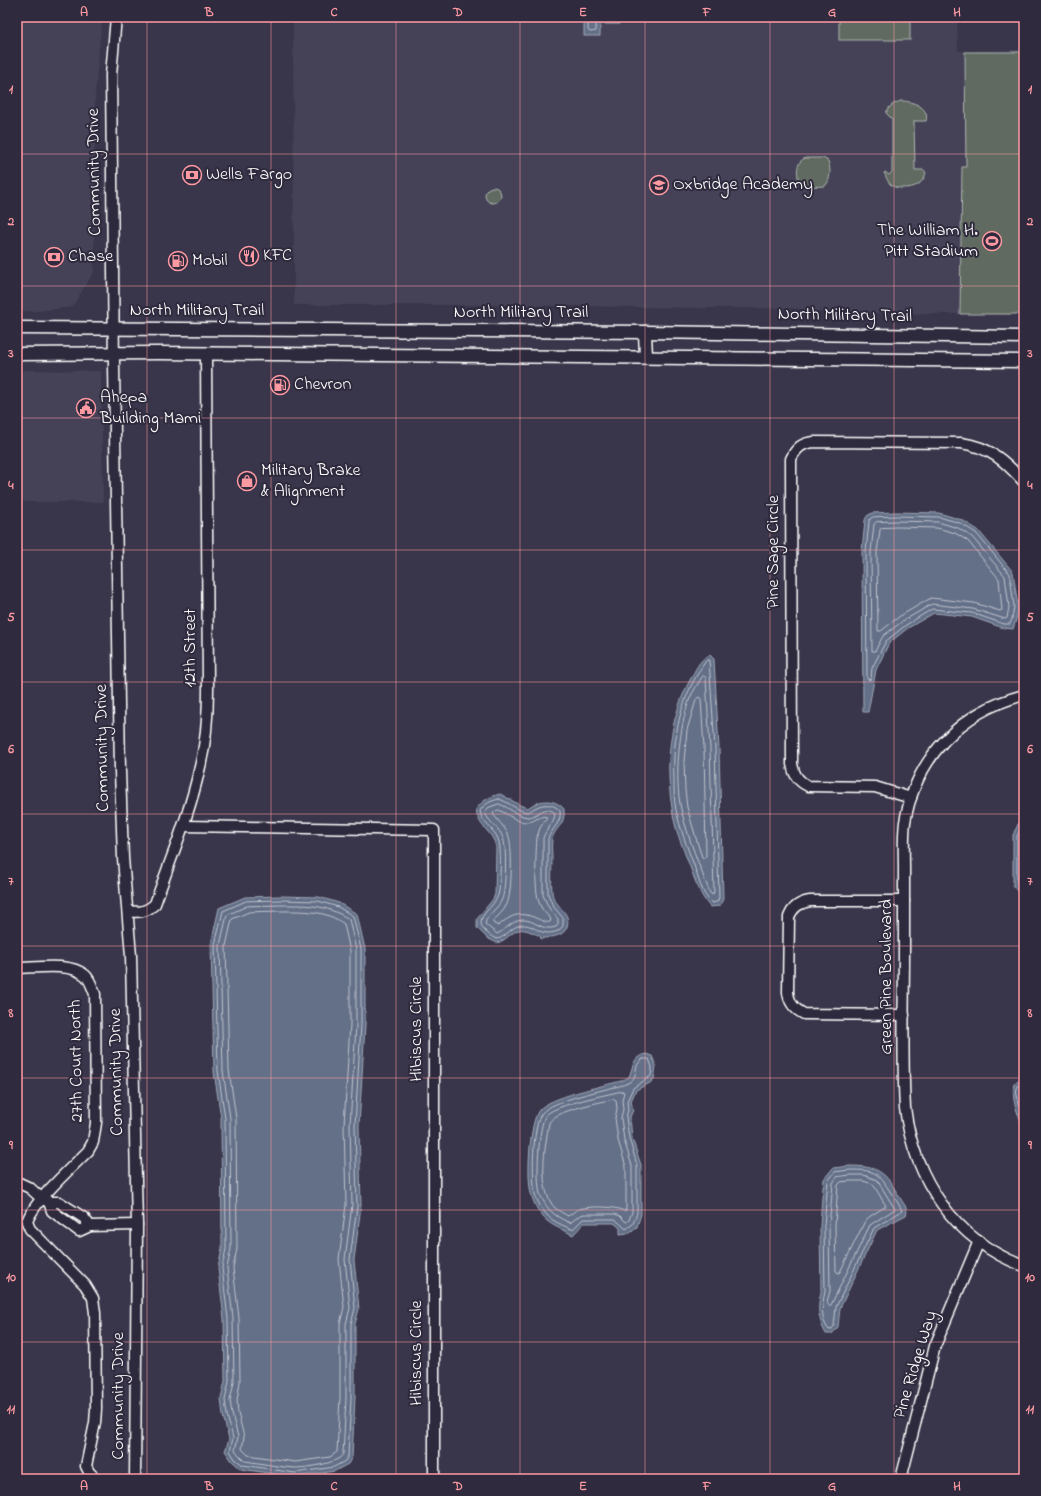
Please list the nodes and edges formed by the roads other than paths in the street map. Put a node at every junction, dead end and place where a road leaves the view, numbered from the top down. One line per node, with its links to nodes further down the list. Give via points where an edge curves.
1 (116, 17): 3 (street, Community Drive, via 111,75)
2 (17, 328): 3 (main road, North Military Trail)
3 (115, 328): 4 (main road, North Military Trail); 6 (street, Community Drive)
4 (645, 332): 5 (main road, North Military Trail); 9 (main road)
5 (1024, 337)
6 (114, 353): 7 (main road); 8 (main road); 16 (street, Community Drive, via 120,771)
7 (17, 354)
8 (206, 354): 9 (main road); 14 (street, 12th Street, via 208,711 200,770)
9 (646, 357): 10 (main road)
10 (1024, 361)
11 (1024, 482): 13 (street, Pine Sage Circle, via 996,455 976,446 961,443 814,442 800,446 791,460 793,772 801,783 808,786 875,787)
12 (1024, 695): 13 (street, Green Pine Boulevard, via 996,704 977,714 949,736 927,764)
13 (911, 798): 15 (street, Green Pine Boulevard, via 904,837)
14 (183, 826): 16 (street, 12th Street, via 155,904 142,912); 26 (street, Hibiscus Circle, via 434,830)
15 (904, 901): 18 (street, Green Pine Boulevard); 18 (street, via 810,901 797,906 788,917 788,992 792,1006 804,1014)
16 (128, 912): 21 (street, Community Drive)
17 (17, 968): 20 (street, 27th Court North, via 66,967 78,970 86,975 94,994 96,1123 93,1142)
18 (904, 1015): 22 (street, Green Pine Boulevard, via 905,1108 910,1139 928,1182 945,1208)
19 (17, 1182): 20 (street)
20 (45, 1200): 21 (street, via 59,1202 84,1218 90,1226); 24 (street, 27th Court North, via 29,1215 27,1222 86,1285 94,1305 96,1409 86,1466)
21 (137, 1225): 25 (street, Community Drive)
22 (979, 1241): 23 (street, Green Pine Boulevard, via 998,1254); 27 (street, Pine Ridge Way, via 935,1346)
23 (1024, 1266)
24 (96, 1479)
25 (135, 1479)
26 (434, 1479)
27 (901, 1479)

